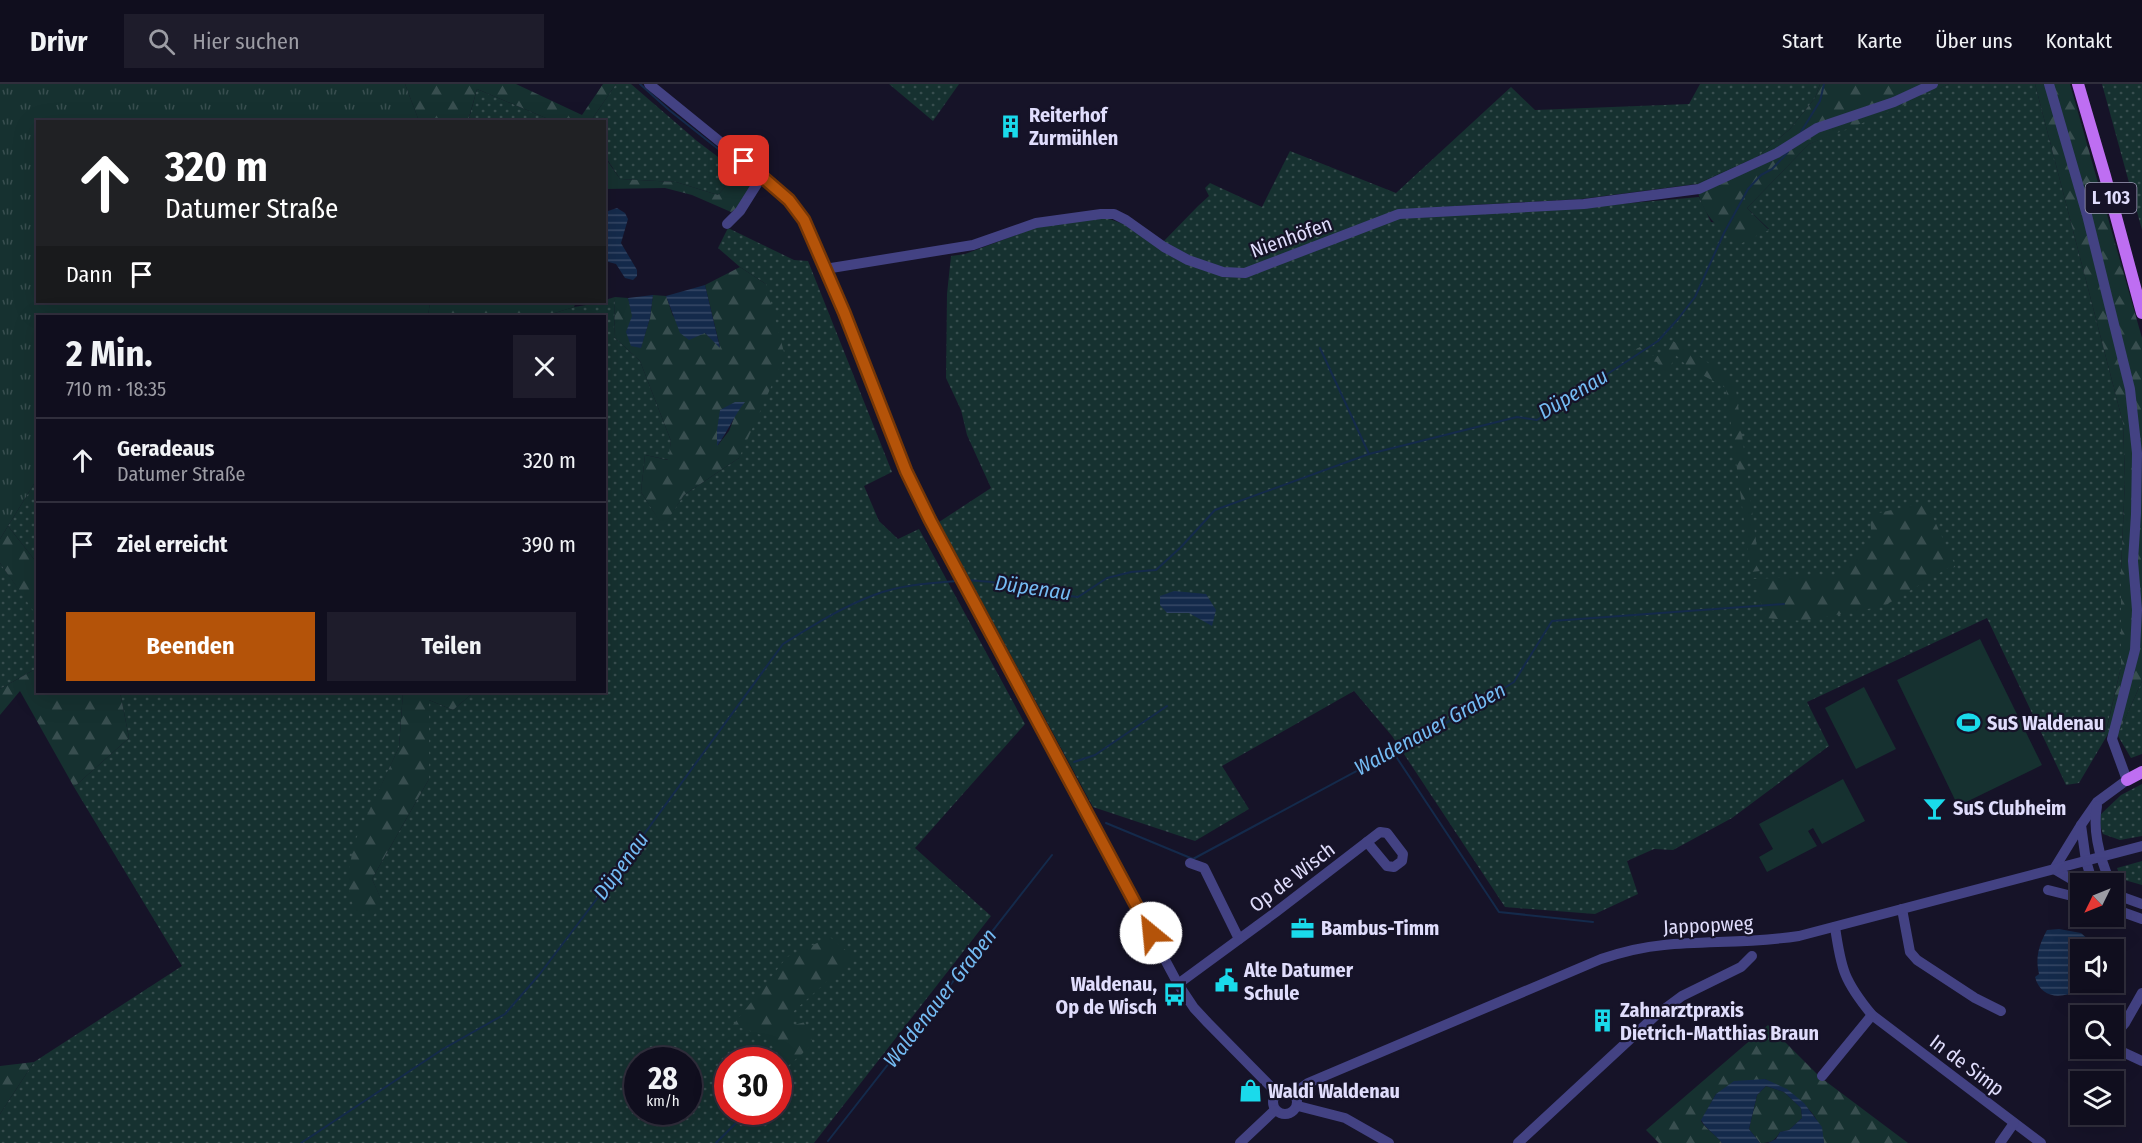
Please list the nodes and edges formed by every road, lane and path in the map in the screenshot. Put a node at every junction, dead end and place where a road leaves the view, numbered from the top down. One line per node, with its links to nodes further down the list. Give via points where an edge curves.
1 (649, 84): 5 (street)
2 (1933, 84): 7 (street, Nienhöfen, via 1817,128 1777,153 1699,189 1584,204 1399,214 1245,273 1223,272 1188,260 1114,214 1036,223 973,245)
3 (2049, 84): 10 (street, via 2087,215 2131,400 2137,453 2135,650 2112,739)
4 (2078, 84): 8 (main road, L 103)
5 (762, 176): 6 (street); 7 (street, via 804,220)
6 (728, 224)
7 (825, 269): 32 (street, via 906,471)
8 (2142, 313)
9 (2142, 772): 10 (main road)
10 (2127, 780): 11 (street)
11 (2097, 802): 12 (street); 15 (street, via 2094,822)
12 (2081, 825): 16 (street); 18 (street)
13 (1367, 842): 30 (street, Op de Wisch)
14 (2142, 846): 15 (street, Jappopweg)
15 (2102, 856): 16 (street, Jappopweg); 20 (street)
16 (2086, 861): 18 (street, Jappopweg); 19 (street)
17 (1190, 863): 30 (street, Op de Wisch, via 1204,868)
18 (2054, 869): 21 (street); 26 (street, Jappopweg)
19 (2090, 873)
20 (2108, 873)
21 (2070, 878)
22 (2048, 890): 23 (street)
23 (2070, 896)
24 (2124, 898): 25 (street)
25 (2142, 904)
26 (1902, 909): 29 (street, Jappopweg); 34 (street, via 1910,952 1917,960)
27 (2124, 913): 28 (street)
28 (2142, 919)
29 (1835, 927): 35 (street, In de Simp, via 1845,976); 41 (street, Jappopweg, via 1767,940 1662,945 1600,959 1415,1036 1308,1083)
30 (1239, 939): 32 (street, Op de Wisch)
31 (1752, 957): 47 (street, via 1741,967 1682,996 1655,1016)
32 (1178, 984): 40 (street, via 1194,1008)
33 (2142, 993): 36 (street)
34 (2001, 1011)
35 (1872, 1015): 39 (street); 44 (street, In de Simp)
36 (2124, 1024)
37 (2124, 1053): 38 (street)
38 (2142, 1061)
39 (1822, 1076)
40 (1277, 1093): 41 (street); 43 (street)
41 (1294, 1093): 42 (street)
42 (1298, 1106): 43 (street, via 1288,1115); 46 (street, via 1345,1118)
43 (1275, 1110): 45 (street)
44 (2014, 1123): 48 (street); 49 (street, In de Simp)
45 (1240, 1143)
46 (1389, 1143)
47 (1518, 1143)
48 (2000, 1143)
49 (2041, 1143)

